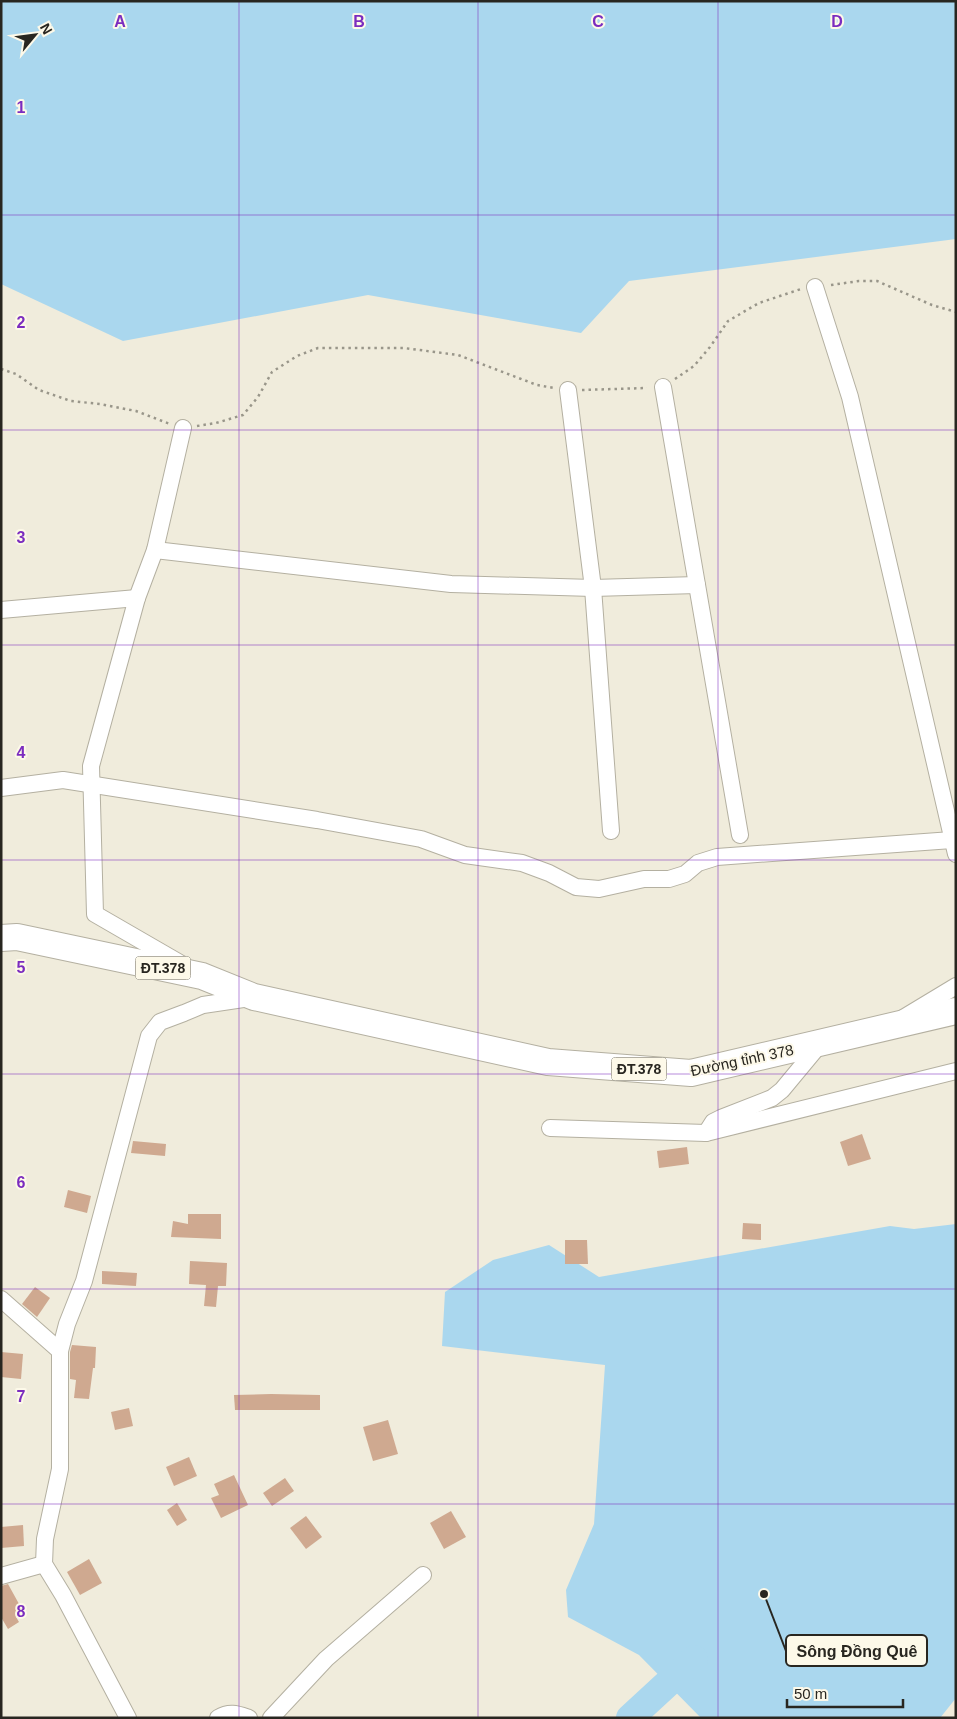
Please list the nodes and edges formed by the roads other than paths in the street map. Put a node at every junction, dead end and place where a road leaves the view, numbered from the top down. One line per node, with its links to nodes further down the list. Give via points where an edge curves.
1 (816, 287): 14 (street, via 850,397)
2 (663, 387): 6 (street)
3 (568, 390): 7 (street)
4 (183, 428): 5 (street)
5 (155, 550): 7 (street, via 451,584); 8 (street)
6 (698, 585): 7 (street); 13 (street)
7 (593, 588): 12 (street)
8 (137, 598): 9 (street); 10 (street, via 91,766)
9 (1, 610)
10 (91, 785): 11 (street, via 63,780); 14 (street, via 421,839 464,855 522,863 576,887 599,889 644,879 669,879 717,857); 16 (street, via 95,914)
11 (1, 788)
12 (611, 831)
13 (740, 835)
14 (954, 847)
15 (1, 938): 16 (main road, ĐT.378, via 17,937)
16 (202, 976): 18 (main road, ĐT.378)
17 (956, 986): 20 (street)
18 (254, 997): 21 (main road, Đường tỉnh 378 / ĐT.378, via 548,1062 691,1074); 26 (street, via 190,1010 160,1022 149,1036 84,1281)
19 (956, 1011): 20 (main road, Đường tỉnh 378 / ĐT.378)
20 (891, 1026): 21 (main road, Đường tỉnh 378 / ĐT.378)
21 (821, 1042): 24 (street, via 772,1098 713,1122)
22 (956, 1071): 24 (street)
23 (550, 1128): 24 (street)
24 (706, 1133)
25 (1, 1299): 26 (street)
26 (60, 1351): 27 (street, via 60,1469 45,1539)
27 (44, 1564): 29 (street); 30 (street)
28 (423, 1575): 33 (street, via 326,1659)
29 (1, 1576)
30 (128, 1718)
31 (218, 1718): 32 (street, via 227,1713)
32 (249, 1718)
33 (271, 1718)

